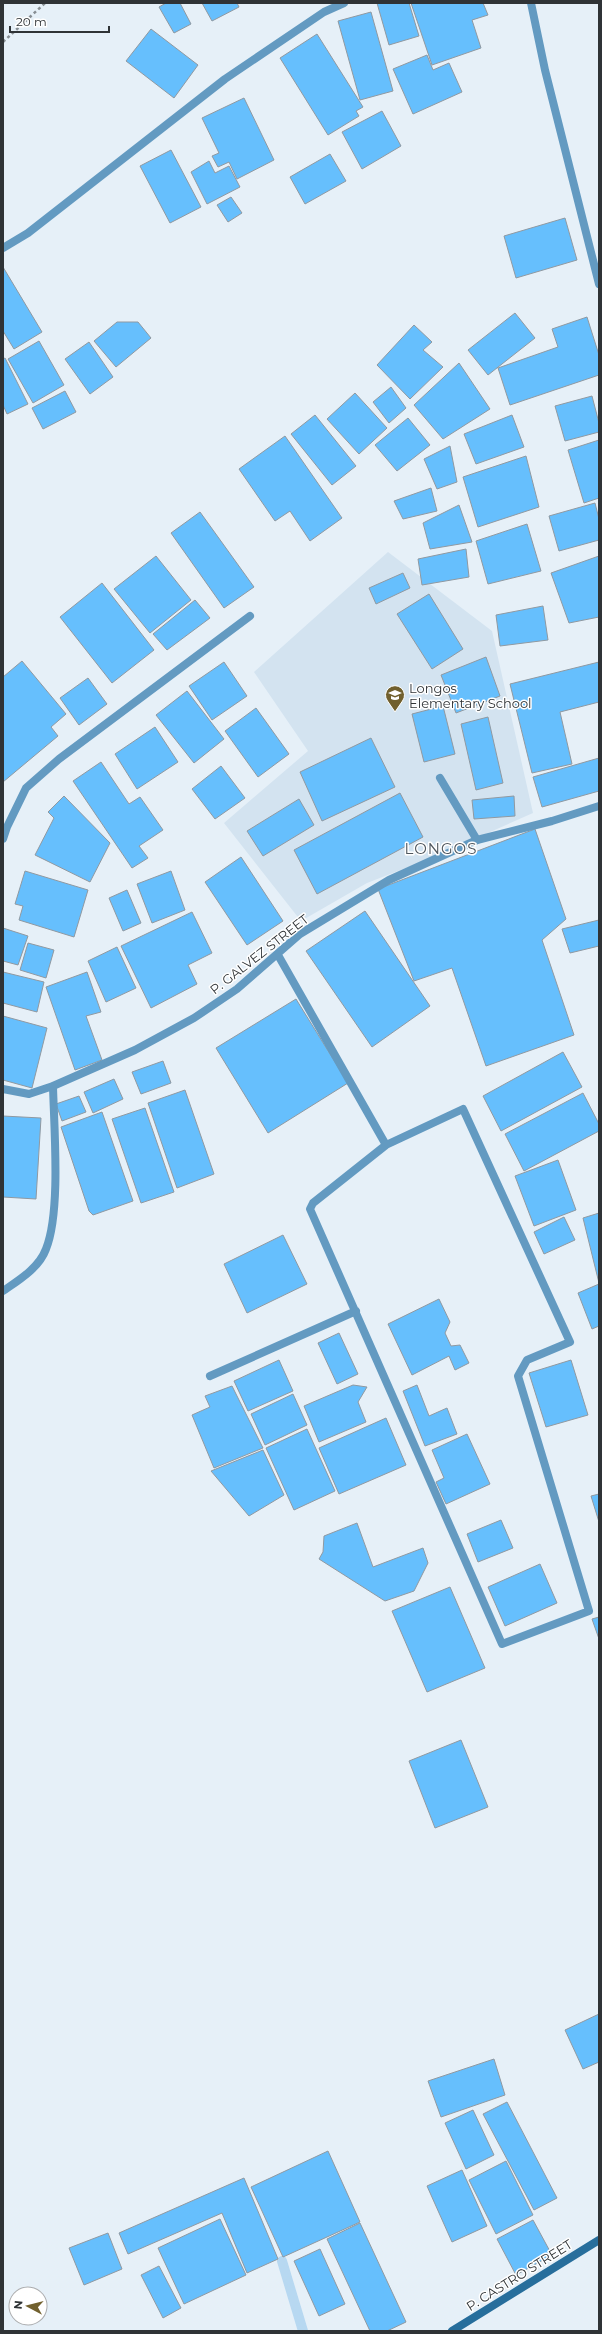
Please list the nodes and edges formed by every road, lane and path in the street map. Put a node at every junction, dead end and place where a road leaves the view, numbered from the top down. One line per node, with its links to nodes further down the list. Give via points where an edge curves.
1 (45, 3): 4 (path)
2 (344, 3): 5 (street, via 324,12 225,79 28,233)
3 (531, 3): 6 (street, via 545,70)
4 (3, 42)
5 (3, 248)
6 (597, 264): 7 (street)
7 (599, 284)
8 (250, 616): 11 (street, via 59,759 26,788)
9 (440, 778): 12 (street)
10 (599, 806): 12 (street, P. GALVEZ STREET)
11 (3, 839)
12 (477, 840): 13 (street, P. GALVEZ STREET, via 362,895 300,934)
13 (278, 955): 14 (street, P. GALVEZ STREET, via 237,989 194,1018 135,1050); 16 (street)
14 (53, 1086): 15 (street, P. GALVEZ STREET, via 29,1094); 17 (street, via 54,1209 47,1249 39,1262)
15 (3, 1089)
16 (386, 1145): 18 (street, via 313,1203 310,1209); 18 (street, via 463,1109 570,1342 527,1360 518,1376 589,1611 502,1644)
17 (3, 1291)
18 (356, 1311): 19 (street)
19 (210, 1376)
20 (599, 2240): 21 (street, P. CASTRO STREET)
21 (452, 2331)

